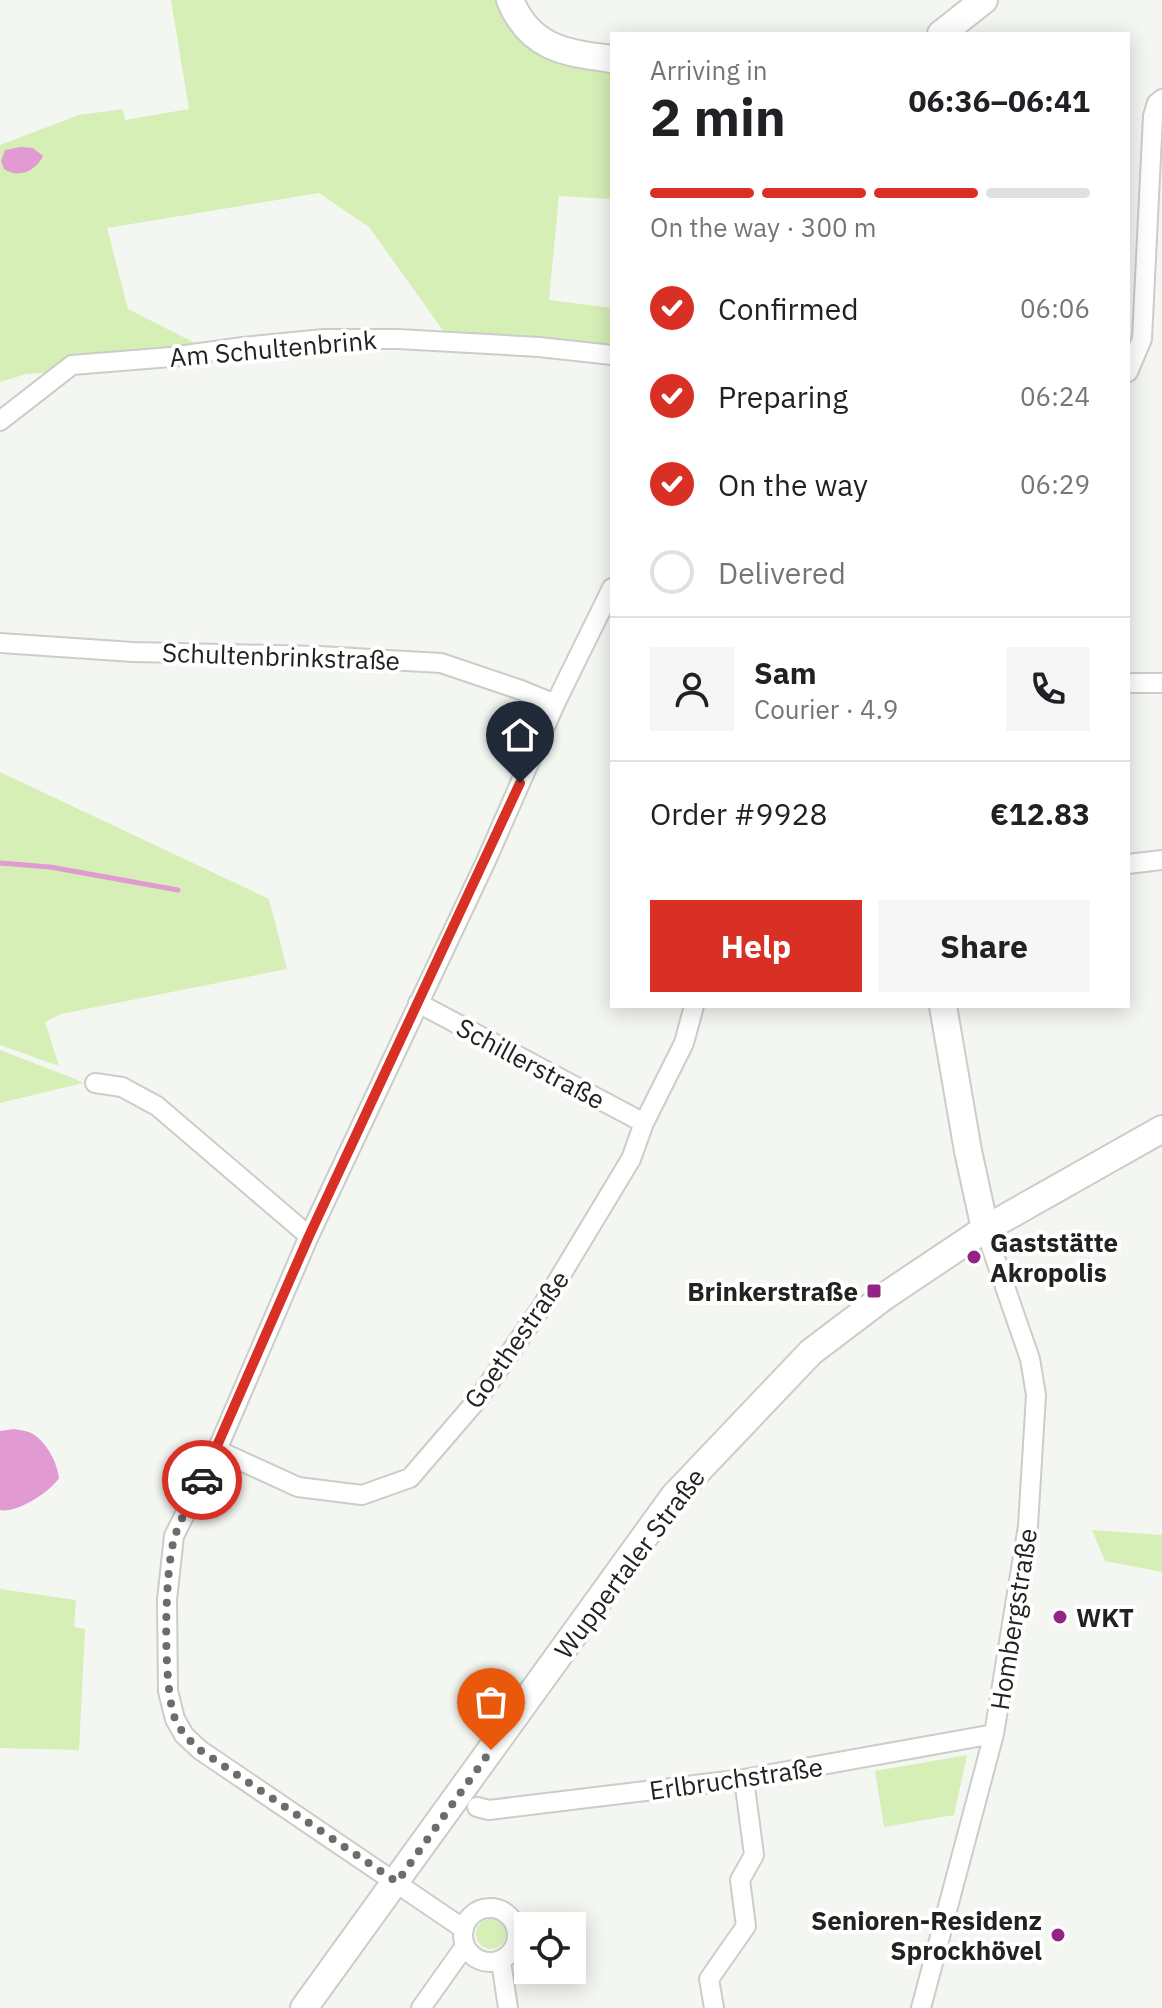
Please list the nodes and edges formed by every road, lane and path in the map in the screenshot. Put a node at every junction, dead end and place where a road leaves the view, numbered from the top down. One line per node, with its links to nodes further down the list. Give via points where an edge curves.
1 (510, 0): 5 (main road, via 543,44 565,53)
2 (984, 0): 3 (main road); 4 (main road)
3 (944, 32)
4 (972, 32)
5 (610, 59)
6 (1162, 99): 8 (street, via 1153,116 1142,339)
7 (610, 355): 9 (street, Am Schultenbrink, via 398,339 324,339 72,365)
8 (1130, 367)
9 (0, 421)
10 (610, 592): 14 (street)
11 (0, 643): 14 (street, Schultenbrinkstraße, via 441,663)
12 (1130, 683): 13 (street)
13 (1162, 683)
14 (555, 704): 17 (street)
15 (1162, 860): 16 (street)
16 (1130, 864)
17 (418, 1003): 21 (street, Schillerstraße); 24 (street)
18 (693, 1008): 21 (street, Goethestraße, via 684,1043)
19 (943, 1008): 23 (main road)
20 (95, 1083): 24 (street, via 122,1087 157,1106)
21 (644, 1123): 25 (street, Goethestraße, via 631,1159 540,1311 478,1399 410,1478 362,1495 298,1487)
22 (1162, 1129): 23 (main road, Wuppertaler Straße)
23 (985, 1229): 26 (street, Hombergstraße, via 1030,1359 1037,1405 1028,1526); 29 (main road, Wuppertaler Straße, via 811,1352 674,1496)
24 (309, 1236): 25 (street)
25 (217, 1450): 29 (street, via 174,1536 167,1600 168,1691 175,1719 200,1750)
26 (994, 1734): 27 (street, Erlbruchstraße); 36 (street, Hombergstraße)
27 (744, 1779): 28 (street, Erlbruchstraße, via 489,1810); 35 (street, via 754,1855 740,1880 746,1926 709,1979)
28 (477, 1807)
29 (397, 1882): 30 (street); 32 (main road, Wuppertaler Straße)
30 (464, 1938): 31 (street, via 474,1957); 31 (street, via 471,1915 485,1908 501,1910 513,1920 518,1935 513,1950); 33 (street)
31 (501, 1961): 34 (street)
32 (304, 2008)
33 (421, 2008)
34 (508, 2008)
35 (714, 2008)
36 (921, 2008)

